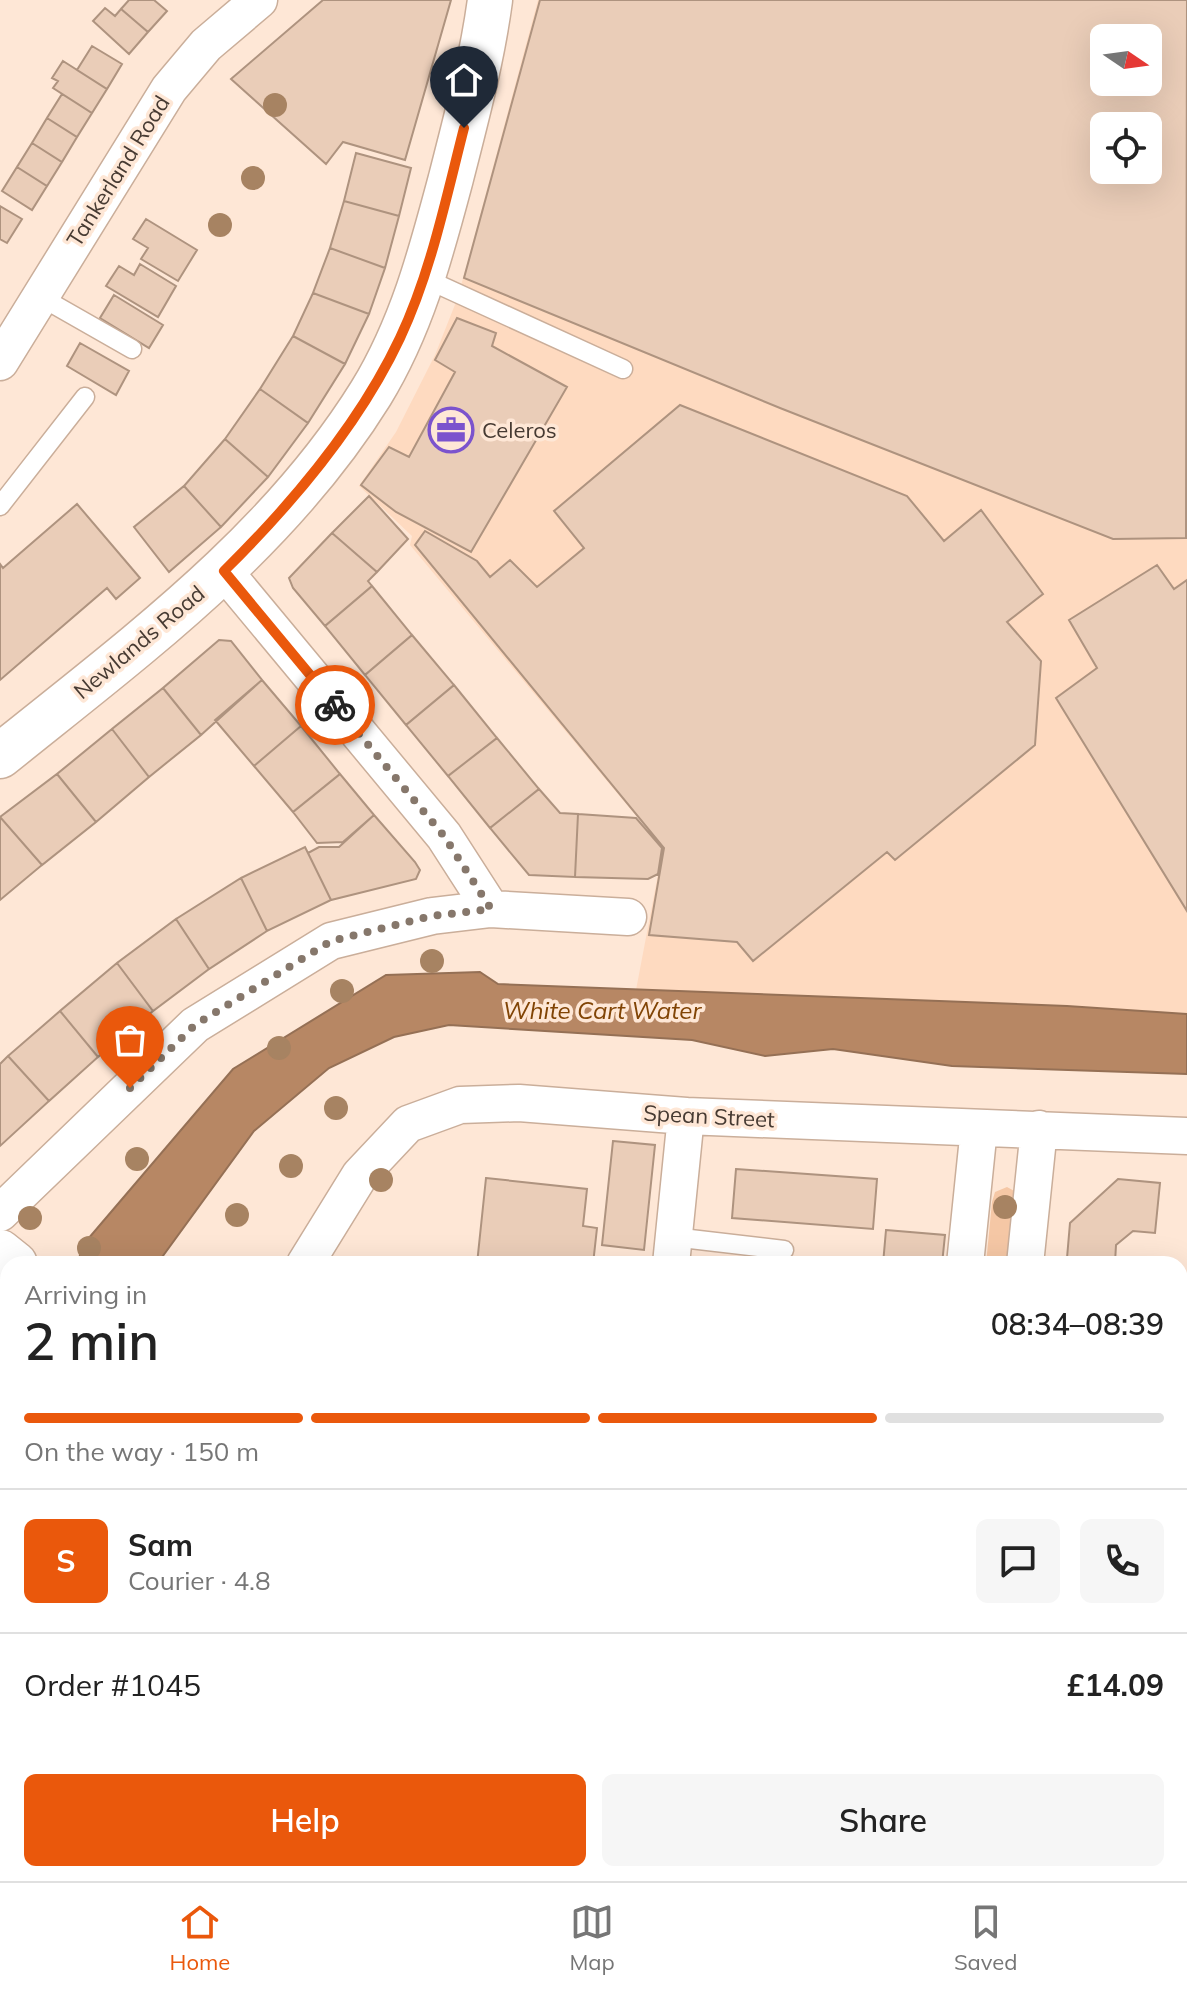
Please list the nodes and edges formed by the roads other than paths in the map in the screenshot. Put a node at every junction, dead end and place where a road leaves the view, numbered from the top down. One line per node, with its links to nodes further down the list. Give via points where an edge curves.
1 (259, 0): 4 (street, Tankerland Road, via 206,45 169,89)
2 (490, 0): 3 (street, Newlands Road, via 472,98)
3 (424, 278): 7 (lane); 10 (street, Newlands Road, via 370,393 280,513)
4 (39, 296): 5 (lane); 6 (street, Tankerland Road)
5 (132, 349)
6 (0, 362)
7 (623, 369)
8 (85, 397): 9 (lane)
9 (0, 506)
10 (224, 571): 11 (street, Newlands Road); 12 (street, via 444,836)
11 (0, 756)
12 (491, 909): 13 (street); 18 (street, via 432,916 331,941 195,1025)
13 (628, 917)
14 (686, 1116): 15 (street, Spean Street); 19 (street); 21 (street, Spean Street, via 519,1103 460,1105 408,1124 360,1175)
15 (979, 1128): 16 (street, Spean Street); 22 (street)
16 (1039, 1129): 17 (street, Spean Street); 23 (street)
17 (1187, 1136)
18 (0, 1213)
19 (672, 1250): 20 (lane)
20 (784, 1250)
21 (310, 1256)
22 (966, 1256)
23 (1026, 1256)

